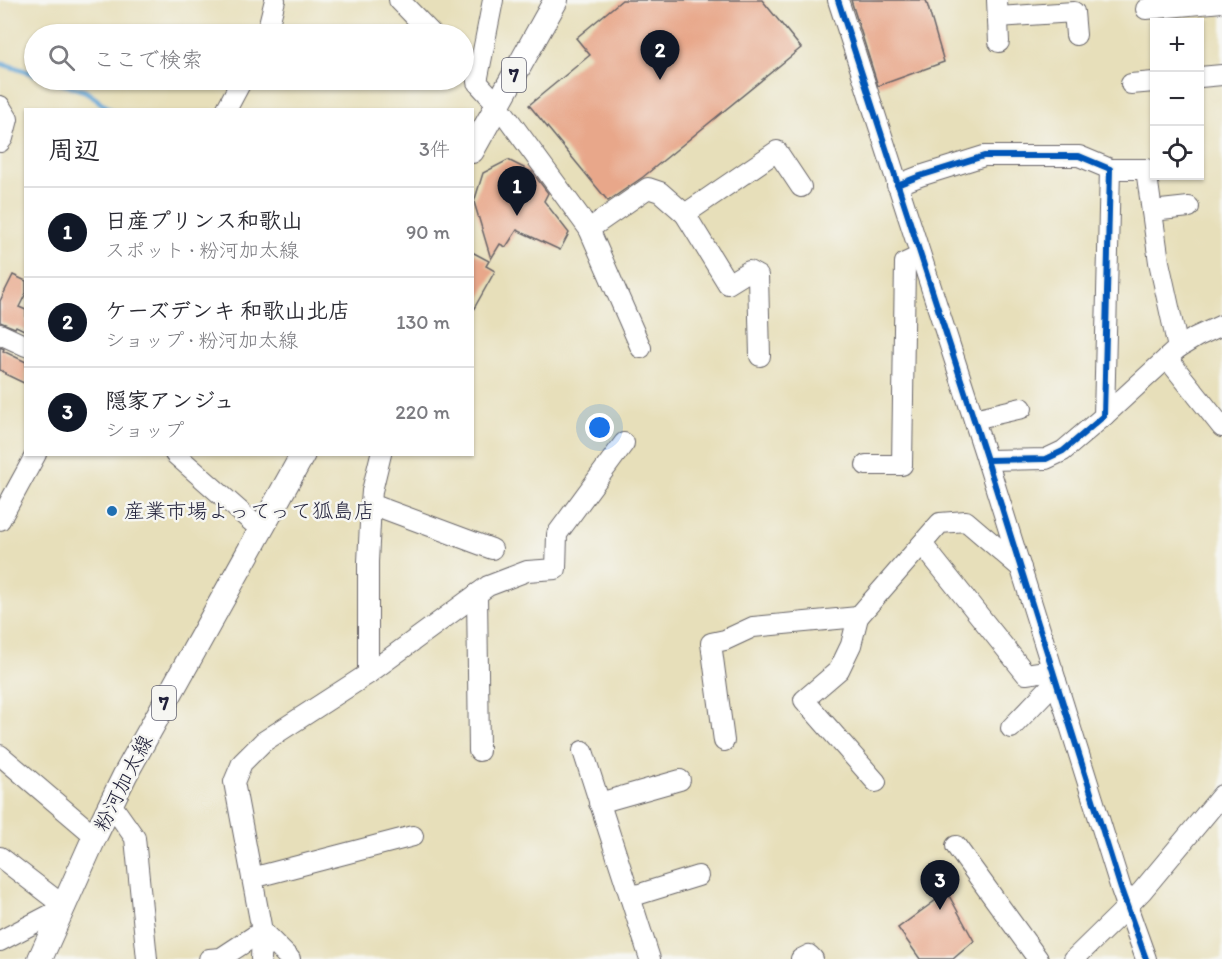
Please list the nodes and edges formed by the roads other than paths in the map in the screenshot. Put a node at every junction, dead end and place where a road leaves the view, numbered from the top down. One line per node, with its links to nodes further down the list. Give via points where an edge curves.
1 (274, 0): 9 (street)
2 (399, 0): 10 (street)
3 (494, 0): 13 (street)
4 (556, 0): 20 (main road, 7)
5 (838, 0): 26 (street)
6 (1222, 2): 8 (street)
7 (998, 9): 11 (street, via 1074,12); 12 (street)
8 (1146, 9)
9 (269, 24)
10 (422, 24)
11 (1076, 35)
12 (999, 42)
13 (474, 62)
14 (1222, 75): 15 (street)
15 (1204, 77)
16 (474, 79): 20 (street)
17 (1150, 82): 18 (street)
18 (1131, 84)
19 (237, 90): 22 (street)
20 (498, 105): 24 (main road, 7); 31 (street)
21 (0, 106): 23 (street, via 8,119)
22 (227, 108)
23 (0, 142)
24 (474, 147)
25 (1110, 169): 26 (street, via 1079,156 984,156); 29 (street, via 1146,169); 40 (street)
26 (897, 185): 32 (street)
27 (801, 187): 30 (street, via 777,151)
28 (1189, 207): 29 (street)
29 (1152, 211): 37 (street)
30 (685, 214): 31 (street, via 660,192 648,188); 38 (street, via 728,284 750,271 758,276)
31 (589, 230): 36 (street)
32 (920, 256): 41 (street); 49 (street, via 904,263 902,465)
33 (1222, 325): 37 (street)
34 (0, 334): 35 (street)
35 (24, 345)
36 (641, 348)
37 (1172, 353): 40 (street); 42 (street)
38 (760, 356)
39 (1022, 408): 41 (street)
40 (1104, 416): 48 (street, via 1063,451 1046,459)
41 (974, 419): 48 (street)
42 (1222, 427)
43 (624, 443): 56 (street, via 557,534 556,569 527,571 488,585)
44 (35, 456): 51 (street)
45 (177, 456): 52 (street)
46 (302, 456): 52 (main road, 粉河加太線 / 7)
47 (381, 456): 50 (street)
48 (987, 460): 55 (street)
49 (866, 465)
50 (371, 504): 54 (street); 58 (street)
51 (0, 520)
52 (261, 529): 69 (main road, 粉河加太線 / 7)
53 (922, 544): 55 (street, via 940,523 966,521); 57 (street); 59 (street, via 1026,674)
54 (492, 549)
55 (1021, 568): 59 (street)
56 (477, 594): 58 (street); 62 (street)
57 (858, 617): 61 (street, via 753,627 711,643); 66 (street, via 839,670 804,700)
58 (368, 674): 75 (street, via 263,742 242,763 234,782)
59 (1054, 675): 60 (street); 77 (street)
60 (1011, 728)
61 (724, 741)
62 (479, 751)
63 (583, 751): 68 (street)
64 (0, 755): 70 (street)
65 (680, 780): 68 (street)
66 (876, 782)
67 (1222, 795): 77 (street)
68 (599, 803): 76 (street)
69 (111, 804): 70 (main road, 粉河加太線 / 7); 82 (street, via 135,838)
70 (95, 836): 78 (main road, 粉河加太線 / 7)
71 (413, 836): 75 (street)
72 (956, 846): 89 (street)
73 (0, 859): 78 (street)
74 (698, 876): 76 (street)
75 (252, 878): 79 (street)
76 (630, 897): 86 (street)
77 (1128, 906): 90 (street); 91 (street)
78 (65, 907): 80 (street); 81 (main road, 粉河加太線 / 7)
79 (262, 931): 83 (street, via 221,958); 84 (street); 85 (street)
80 (0, 941)
81 (40, 959)
82 (147, 959)
83 (209, 959)
84 (261, 959)
85 (290, 959)
86 (650, 959)
87 (801, 959): 88 (street, via 810,955)
88 (813, 959)
89 (1038, 959)
90 (1074, 959)
91 (1146, 959)

